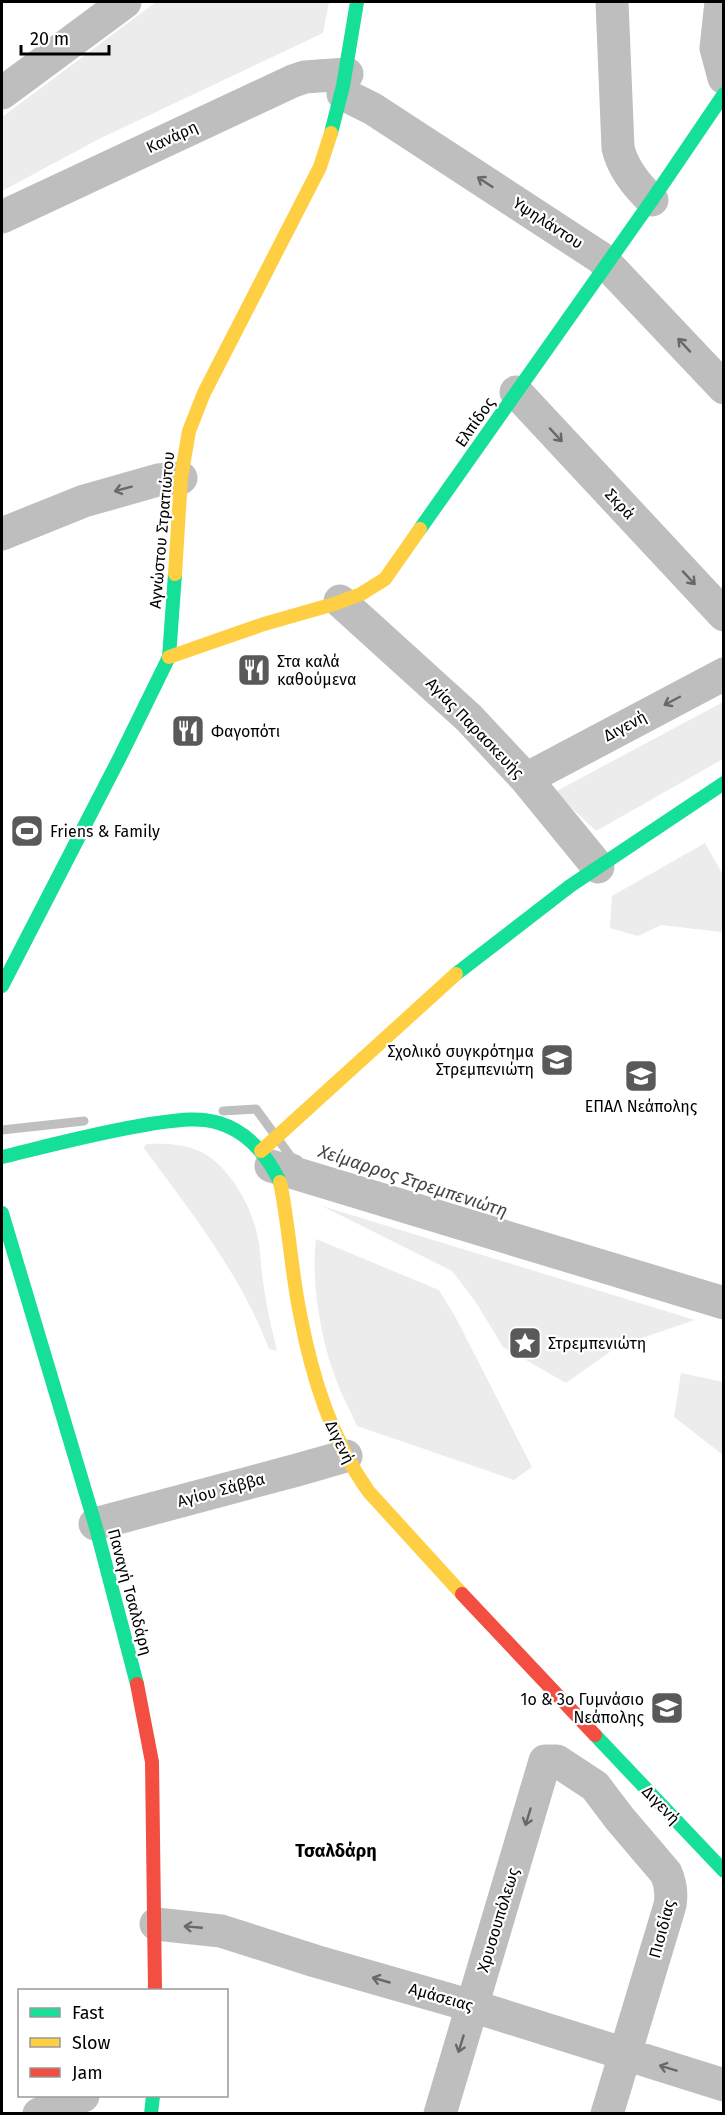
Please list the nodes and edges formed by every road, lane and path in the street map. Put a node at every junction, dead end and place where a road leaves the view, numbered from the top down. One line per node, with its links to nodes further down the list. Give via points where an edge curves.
1 (125, 2): 7 (street)
2 (357, 2): 6 (street, Αγνώστου Στρατιώτου)
3 (612, 2): 9 (street, via 618,147 632,180)
4 (721, 2): 5 (street, via 716,48)
5 (723, 78)
6 (345, 84): 10 (street, Κανάρη, via 306,77 293,81); 11 (street, Υψηλάντου, one-way to 6, via 373,109); 14 (street, Αγνώστου Στρατιώτου, via 320,167 204,393 189,431)
7 (2, 93)
8 (719, 113): 9 (street, Ελπίδος)
9 (652, 200): 11 (street, Ελπίδος)
10 (2, 217)
11 (608, 264): 12 (street, Υψηλάντου, one-way to 11); 13 (street, Ελπίδος)
12 (723, 388)
13 (516, 393): 16 (street, Ελπίδος, via 385,579 367,591); 17 (street, Σκρά, one-way to 17)
14 (181, 478): 15 (street, one-way to 15, via 158,480 100,496); 18 (street, Αγνώστου Στρατιώτου)
15 (2, 534)
16 (339, 601): 18 (street, Ελπίδος); 20 (street, Αγίας Παρασκευής, via 438,688)
17 (723, 615)
18 (169, 657): 23 (street, Αγνώστου Στρατιώτου)
19 (723, 674): 20 (street, Διγενή, one-way to 20)
20 (526, 779): 22 (street, Αγίας Παρασκευής)
21 (723, 783): 22 (street)
22 (598, 867): 25 (street, via 451,979 393,1029)
23 (2, 986)
24 (2, 1157): 25 (street, Διγενή, via 115,1130 189,1120 225,1125 245,1136)
25 (266, 1159): 29 (street); 30 (street, Διγενή, via 282,1190 300,1314 316,1379 328,1419)
26 (2, 1213): 28 (street, Παναγή Τσαλδάρη)
27 (2, 1269): 28 (street)
28 (21, 1276): 31 (street, Παναγή Τσαλδάρη)
29 (723, 1303)
30 (346, 1455): 31 (street, Αγίου Σάββα); 33 (street, Διγενή, via 369,1492 435,1566)
31 (95, 1524): 34 (street, Παναγή Τσαλδάρη, via 140,1695 152,1762)
32 (545, 1761): 36 (street, Χρυσουπόλεως, one-way to 36); 37 (street, Πισιδίας, via 557,1761 595,1786 670,1882 670,1905)
33 (723, 1871)
34 (156, 1923): 35 (street, Παναγή Τσαλδάρη); 36 (street, Αμάσειας, one-way to 34, via 221,1931)
35 (155, 1989)
36 (472, 2006): 37 (street, Αμάσειας); 43 (street, Χρυσουπόλεως, one-way to 43)
37 (626, 2055): 38 (street, Αμάσειας, one-way to 37); 44 (street, Πισιδίας)
38 (723, 2085)
39 (81, 2097): 41 (street)
40 (153, 2097): 42 (street)
41 (39, 2114)
42 (151, 2114)
43 (440, 2114)
44 (607, 2114)

